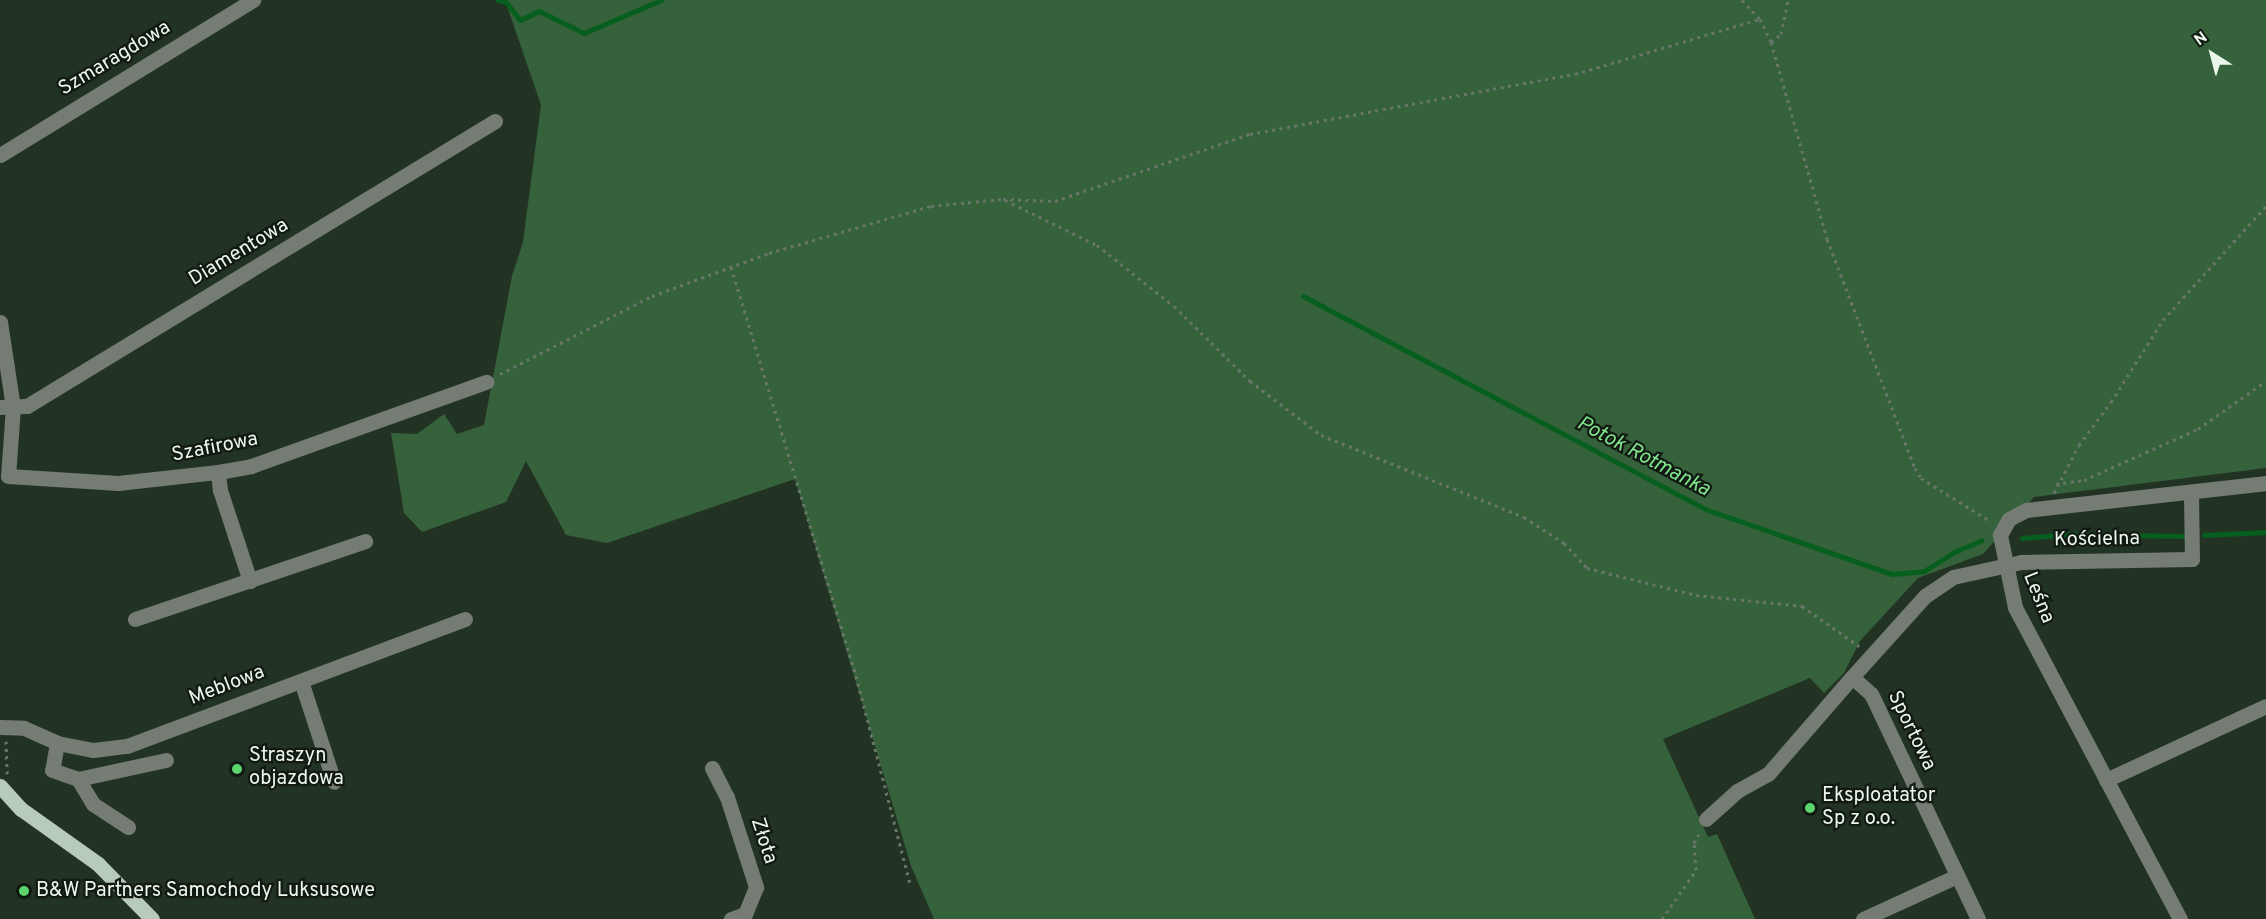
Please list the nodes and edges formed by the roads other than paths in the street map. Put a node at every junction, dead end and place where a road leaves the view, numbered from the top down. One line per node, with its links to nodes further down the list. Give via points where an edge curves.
1 (253, 0): 3 (street, Szmaragdowa)
2 (495, 121): 6 (street, Diamentowa, via 27,406)
3 (0, 155)
4 (0, 322): 6 (street)
5 (486, 382): 7 (street, Szafirowa, via 251,466)
6 (7, 407): 7 (street, Szafirowa, via 8,476 118,483)
7 (218, 472): 12 (street, via 219,490)
8 (2266, 483): 9 (street)
9 (2191, 492): 11 (street, Leśna, via 2018,513 2002,528); 11 (street, Kościelna, via 2192,559)
10 (365, 541): 12 (street)
11 (2003, 565): 15 (street, via 1972,571 1940,585); 23 (street, Leśna, via 2015,607)
12 (250, 581): 14 (street)
13 (465, 619): 16 (street, Meblowa)
14 (135, 620)
15 (1852, 677): 28 (street, via 1768,774 1737,791); 30 (street, Sportowa, via 1871,694)
16 (301, 681): 19 (street, Meblowa, via 127,746 93,750); 24 (street)
17 (2266, 706): 23 (street)
18 (0, 728): 19 (street, Meblowa, via 24,728)
19 (57, 743): 22 (street, via 52,770)
20 (166, 760): 22 (street)
21 (712, 768): 32 (street, Złota, via 727,797 756,887 746,914)
22 (78, 779): 29 (street, via 93,804)
23 (2106, 780): 35 (street, Leśna)
24 (334, 782)
25 (0, 786): 27 (main road)
26 (0, 805): 27 (main road)
27 (21, 809): 31 (main road, via 98,864)
28 (1706, 819)
29 (128, 826)
30 (1957, 876): 33 (street); 34 (street, Sportowa)
31 (152, 919)
32 (731, 919)
33 (1863, 919)
34 (1978, 919)
35 (2180, 919)

